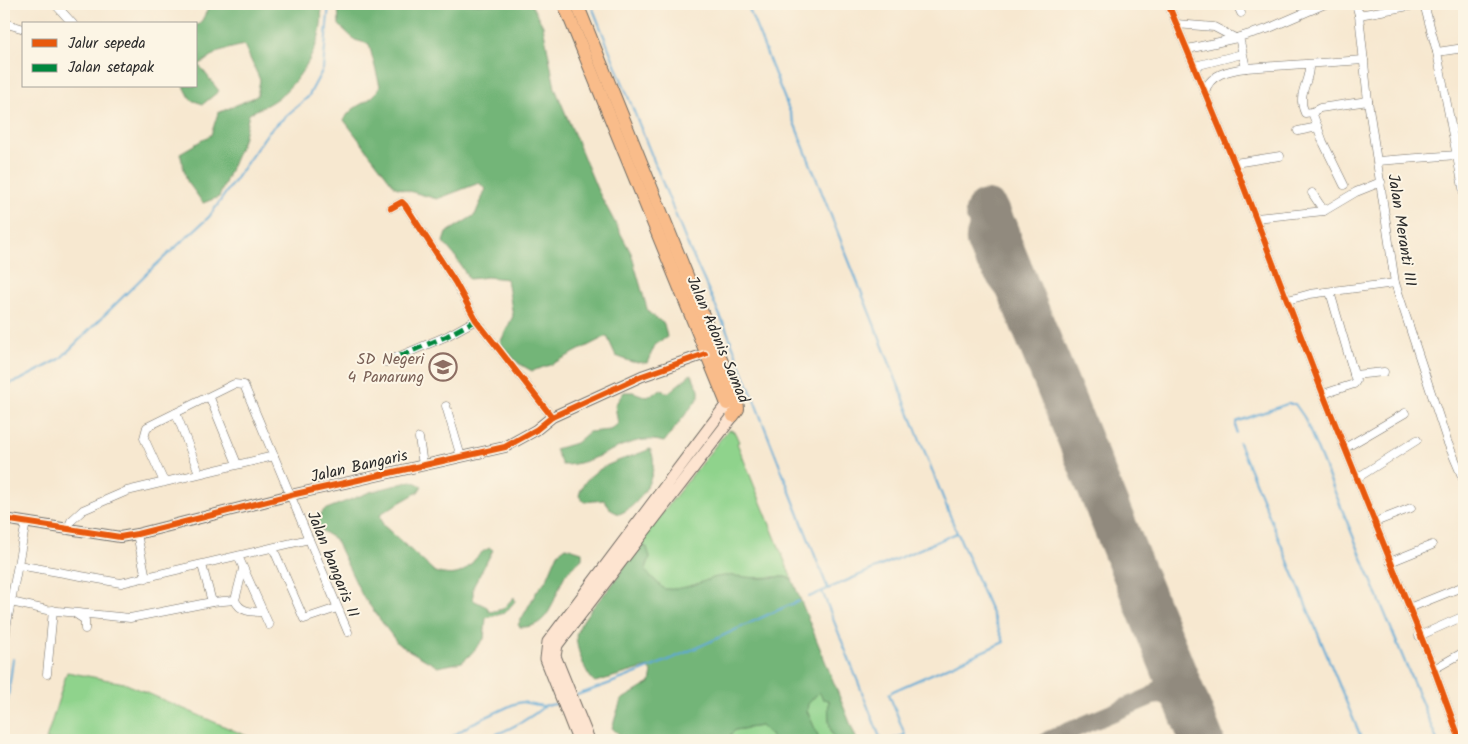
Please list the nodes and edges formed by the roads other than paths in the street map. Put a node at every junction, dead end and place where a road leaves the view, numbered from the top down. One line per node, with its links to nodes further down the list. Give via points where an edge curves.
1 (55, 4): 13 (street)
2 (564, 4): 41 (highway, Jalan Adonis Samad)
3 (577, 4): 41 (highway, Jalan Adonis Samad)
4 (1168, 4): 14 (street)
5 (1237, 4): 10 (street)
6 (1325, 4): 16 (street, via 1268,29)
7 (1356, 4): 11 (street, Jalan Meranti III)
8 (1420, 4): 11 (street)
9 (1424, 4): 19 (street)
10 (1241, 14)
11 (1360, 15): 21 (street, Jalan Meranti III)
12 (4, 22): 15 (street)
13 (71, 22)
14 (1176, 24): 16 (street, via 1214,27); 18 (street)
15 (22, 28)
16 (1237, 38): 18 (street); 20 (street)
17 (1464, 48): 19 (street)
18 (1188, 49): 23 (street)
19 (1437, 52): 31 (street)
20 (1242, 54): 23 (street); 24 (street)
21 (1364, 60): 22 (street); 26 (street, Jalan Meranti III)
22 (1309, 65): 24 (street); 27 (street, via 1301,96 1304,113)
23 (1195, 66): 25 (street)
24 (1246, 68): 25 (street, via 1211,80)
25 (1205, 93): 33 (street)
26 (1368, 101): 27 (street, via 1324,107); 32 (street, Jalan Meranti III)
27 (1312, 112): 28 (street)
28 (1318, 127): 29 (street); 35 (street)
29 (1298, 131)
30 (1280, 156): 33 (street)
31 (1457, 156): 32 (street); 37 (street)
32 (1378, 161): 34 (street, Jalan Meranti III)
33 (1234, 163): 40 (street)
34 (1381, 182): 39 (street, via 1356,192); 42 (street, Jalan Meranti III)
35 (1344, 185)
36 (1312, 193): 39 (street)
37 (1464, 193)
38 (391, 208): 45 (street, via 402,202 406,205)
39 (1324, 212): 40 (street)
40 (1256, 218): 44 (street)
41 (661, 227): 46 (highway, Jalan Adonis Samad); 56 (highway, Jalan Adonis Samad, via 737,399 738,409)
42 (1395, 283): 43 (street); 68 (street, Jalan Meranti III, via 1447,441)
43 (1330, 292): 44 (street); 49 (street)
44 (1288, 300): 50 (street)
45 (476, 320): 47 (street); 57 (street)
46 (704, 354): 52 (highway, Jalan Adonis Samad); 57 (street, Jalan Bangaris, via 642,376)
47 (386, 362)
48 (1384, 372): 49 (street)
49 (1354, 375): 50 (street, via 1354,384)
50 (1323, 394): 60 (street)
51 (210, 398): 54 (street, Jalan bangaris II); 61 (street, Jalan bangaris II, via 234,384 244,385); 63 (street)
52 (727, 404): 56 (main road, Jalan Adonis Samad); 103 (main road, via 548,642 546,659)
53 (446, 406): 62 (street)
54 (176, 412): 65 (street); 67 (street, Jalan bangaris II, via 147,427 144,432)
55 (1405, 413): 60 (street)
56 (733, 416): 103 (main road, via 557,645 555,656)
57 (552, 417): 62 (street, Jalan Bangaris, via 509,445)
58 (419, 438): 64 (street)
59 (1417, 440): 66 (street)
60 (1345, 448): 66 (street)
61 (274, 456): 63 (street); 69 (street, Jalan bangaris II)
62 (461, 457): 64 (street, Jalan Bangaris)
63 (237, 464): 65 (street)
64 (423, 465): 69 (street, Jalan Bangaris)
65 (199, 473): 67 (street)
66 (1357, 478): 73 (street)
67 (164, 482): 74 (street, via 127,491 96,504 75,517)
68 (1464, 482)
69 (291, 495): 75 (street, Jalan Bangaris); 76 (street, Jalan bangaris II)
70 (1412, 508): 73 (street)
71 (4, 519): 72 (street, Jalan Bangaris)
72 (26, 522): 74 (street, Jalan Bangaris); 82 (street)
73 (1375, 522): 80 (street)
74 (67, 530): 75 (street, Jalan Bangaris, via 120,537)
75 (137, 534): 84 (street)
76 (309, 539): 78 (street); 89 (street, Jalan bangaris II)
77 (1432, 545): 80 (street)
78 (272, 548): 79 (street); 89 (street, via 304,619)
79 (238, 556): 81 (street); 83 (street)
80 (1390, 562): 90 (street)
81 (202, 564): 84 (street); 87 (street)
82 (18, 565): 84 (street, via 114,583); 88 (street)
83 (243, 569): 86 (street); 92 (street)
84 (146, 578)
85 (1464, 586): 90 (street)
86 (235, 600): 87 (street); 92 (street, via 243,610)
87 (212, 602): 93 (street, via 130,618)
88 (8, 605): 91 (street); 100 (street)
89 (337, 608): 97 (street, Jalan bangaris II)
90 (1409, 608): 98 (street)
91 (53, 610): 93 (street); 102 (street)
92 (263, 612): 95 (street)
93 (74, 613): 96 (street, via 85,620)
94 (1464, 616): 98 (street)
95 (269, 625)
96 (85, 629)
97 (348, 632)
98 (1419, 636): 101 (street)
99 (1464, 652): 101 (street)
100 (4, 663)
101 (1434, 669): 105 (street)
102 (47, 674)
103 (567, 697): 104 (main road)
104 (571, 710): 106 (main road); 107 (main road)
105 (1460, 736)
106 (578, 740)
107 (589, 740)

